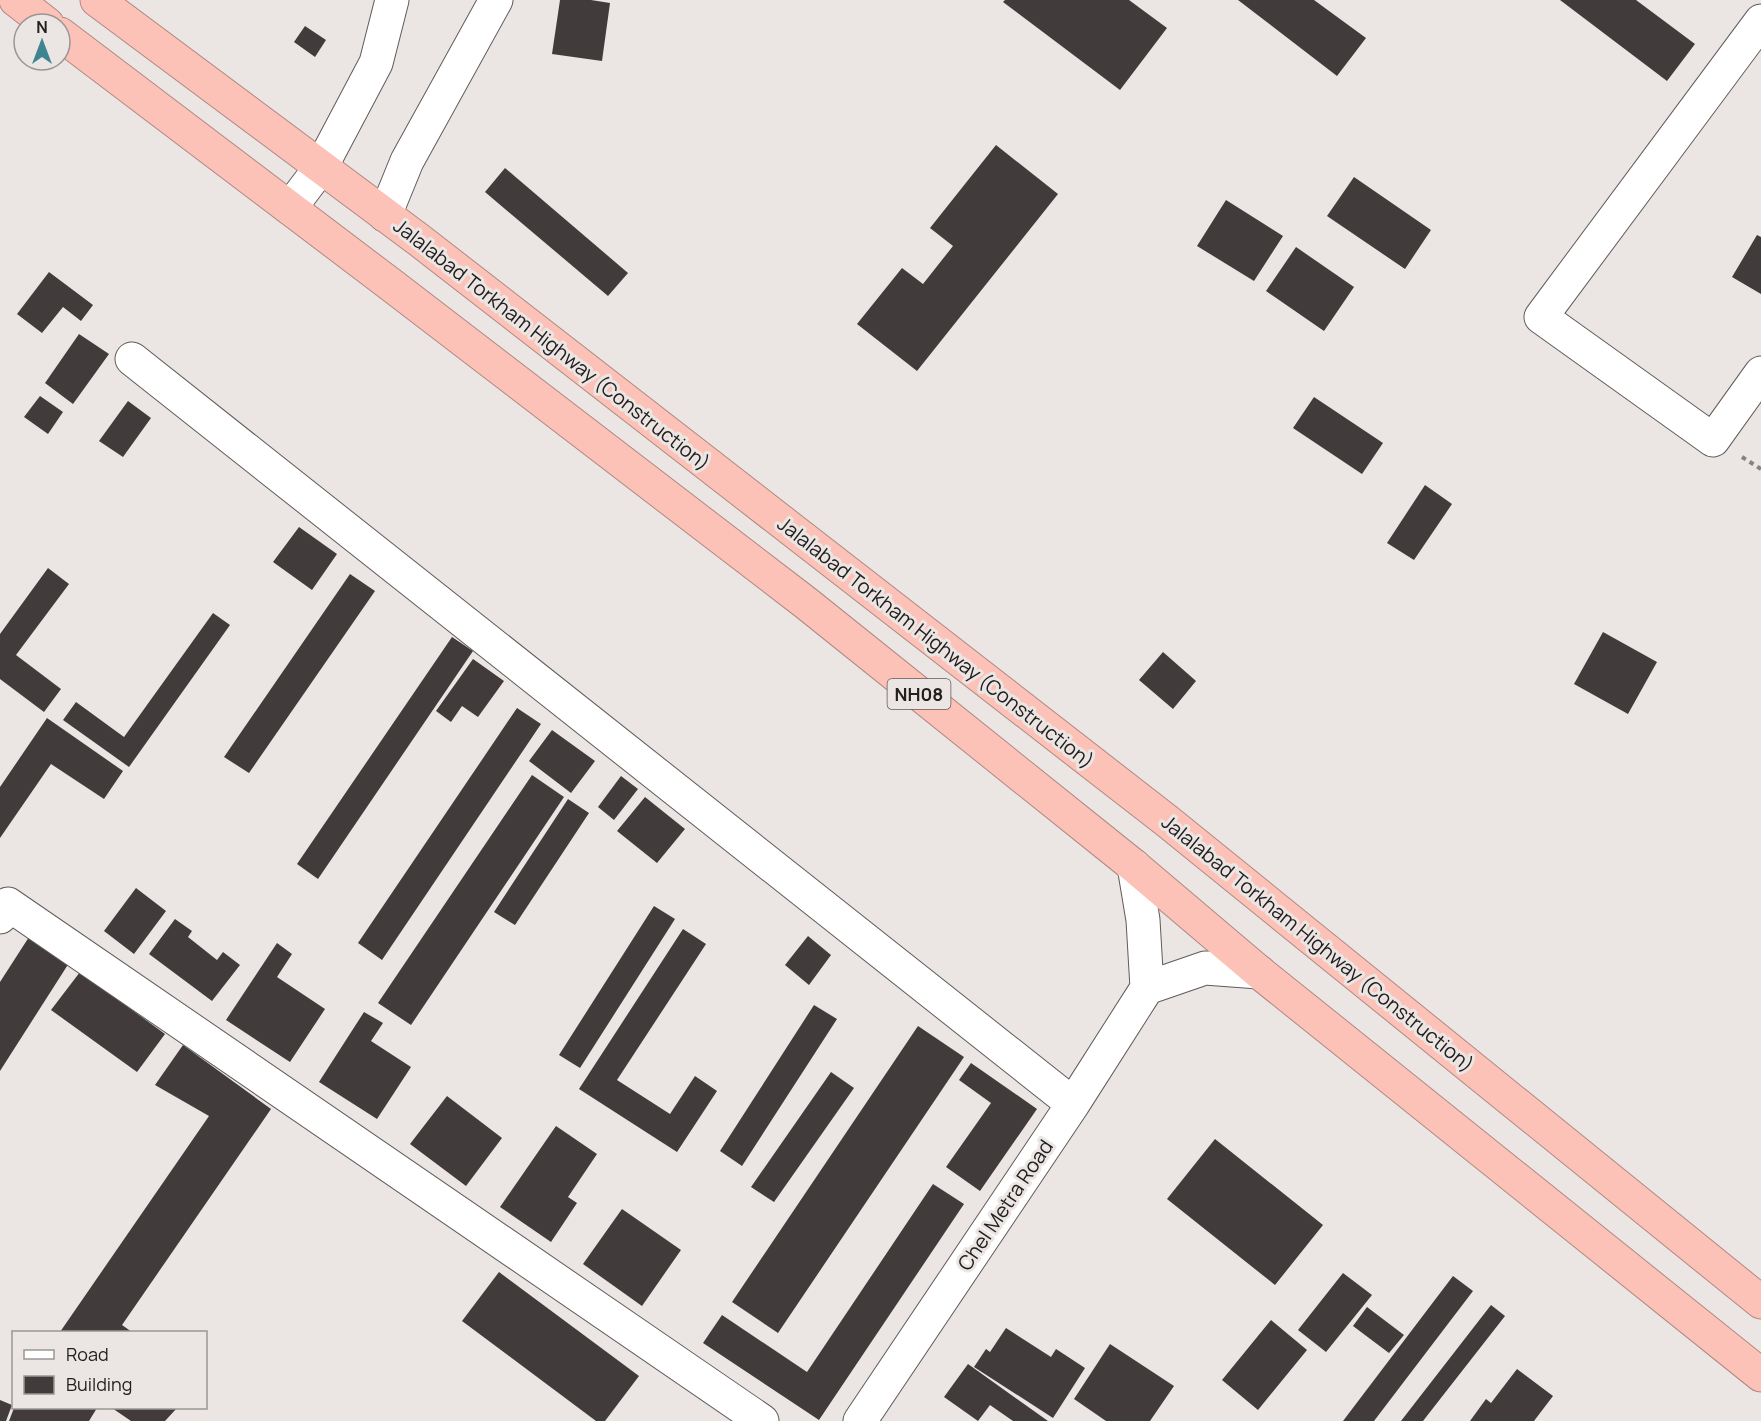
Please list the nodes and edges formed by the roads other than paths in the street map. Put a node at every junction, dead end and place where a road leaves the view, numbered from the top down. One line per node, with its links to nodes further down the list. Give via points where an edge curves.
1 (16, 0): 5 (highway, NH08)
2 (98, 0): 6 (highway); 9 (highway, Jalalabad Torkham Highway (Construction) / NH08)
3 (392, 0): 9 (street, via 376,63)
4 (496, 0): 11 (street, via 407,161)
5 (32, 12)
6 (72, 21)
7 (1761, 21): 13 (street, via 1541,317 1713,440)
8 (72, 42): 10 (highway, NH08)
9 (321, 167): 10 (street); 11 (highway, Jalalabad Torkham Highway (Construction) / NH08)
10 (290, 208): 14 (highway, NH08, via 806,603)
11 (385, 215): 19 (highway, Jalalabad Torkham Highway (Construction) / NH08, via 1167,821)
12 (132, 359): 18 (street)
13 (1761, 373)
14 (1134, 866): 16 (highway, NH08); 17 (street, via 1143,920)
15 (0, 917): 21 (street, via 8,904)
16 (1259, 972): 17 (street, via 1205,968); 20 (highway, NH08)
17 (1147, 988): 18 (street, Chel Metra Road)
18 (1073, 1104): 22 (street, Chel Metra Road)
19 (1761, 1302)
20 (1761, 1376)
21 (762, 1421)
22 (860, 1421)

